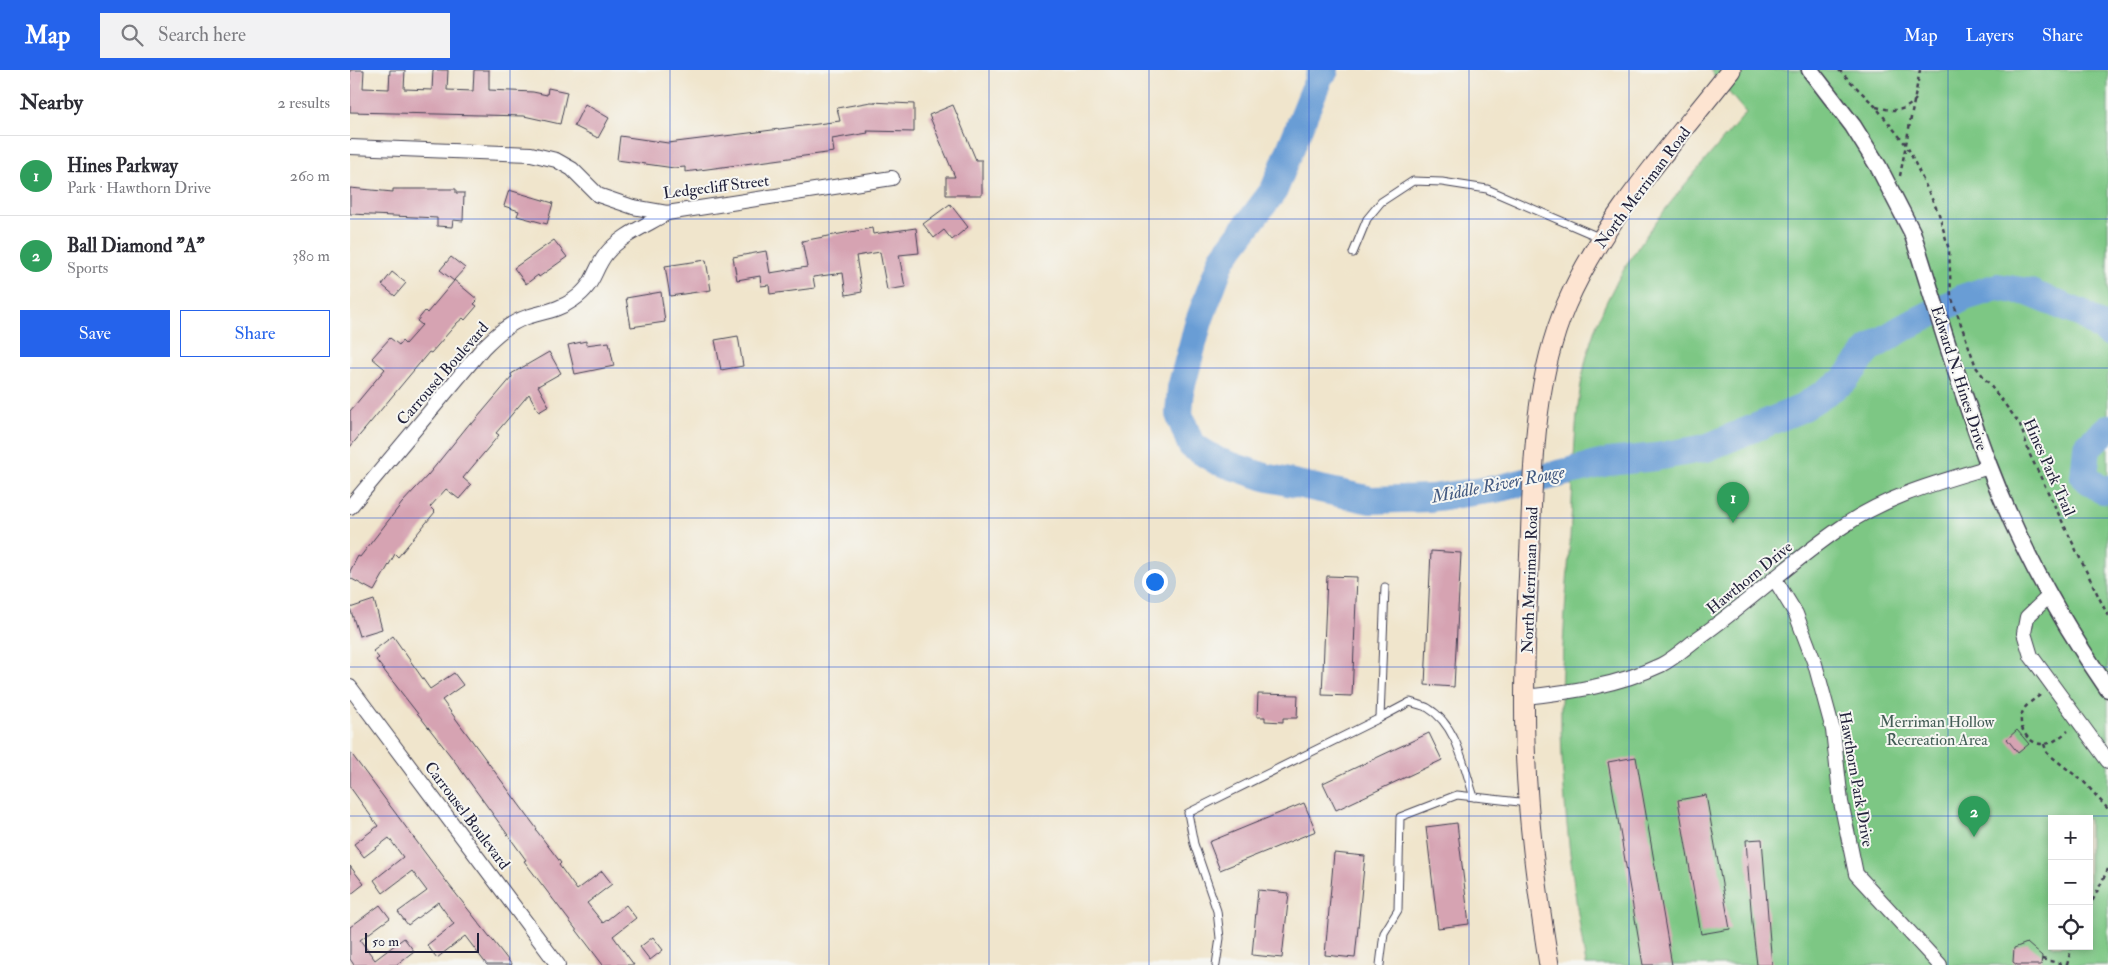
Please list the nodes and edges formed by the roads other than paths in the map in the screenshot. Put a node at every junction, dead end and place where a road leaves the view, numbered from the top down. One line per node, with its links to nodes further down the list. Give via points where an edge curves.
1 (1731, 70): 6 (main road, North Merriman Road)
2 (1810, 70): 8 (street, Edward N. Hines Drive, via 1853,126 1912,232)
3 (350, 147): 5 (street, Ledgecliff Street, via 547,157 572,169 598,195 633,207)
4 (892, 178): 5 (street, Ledgecliff Street)
5 (667, 213): 9 (street, Carrousel Boulevard, via 630,234 606,254 594,280 574,299 500,332)
6 (1601, 238): 7 (lane, via 1487,189 1413,181 1381,202 1367,219); 15 (main road, North Merriman Road, via 1584,267 1557,329 1541,395 1534,450)
7 (1353, 253)
8 (1989, 467): 10 (street, Hawthorn Drive, via 1898,497 1844,525); 12 (street, Edward N. Hines Drive)
9 (350, 507)
10 (1774, 578): 15 (street, Hawthorn Drive, via 1717,625 1662,664 1599,686); 24 (street, Hawthorn Park Drive, via 1796,614 1820,683 1833,730 1841,802 1856,874)
11 (1385, 587): 16 (lane)
12 (2049, 596): 14 (street, Edward N. Hines Drive, via 2080,650); 17 (street, via 2027,618 2024,632 2032,656)
13 (350, 687): 20 (street, Carrousel Boulevard)
14 (2108, 689)
15 (1525, 697): 19 (main road, North Merriman Road)
16 (1380, 718): 18 (lane, via 1410,702 1428,707 1444,721 1453,735); 21 (lane, via 1188,813 1194,844 1217,911 1220,938)
17 (2108, 761)
18 (1474, 797): 19 (lane); 22 (lane, via 1457,795 1400,817 1398,910 1384,933)
19 (1528, 803): 23 (main road, North Merriman Road, via 1533,864)
20 (558, 965)
21 (1216, 965)
22 (1380, 965)
23 (1549, 965)
24 (1940, 965)

